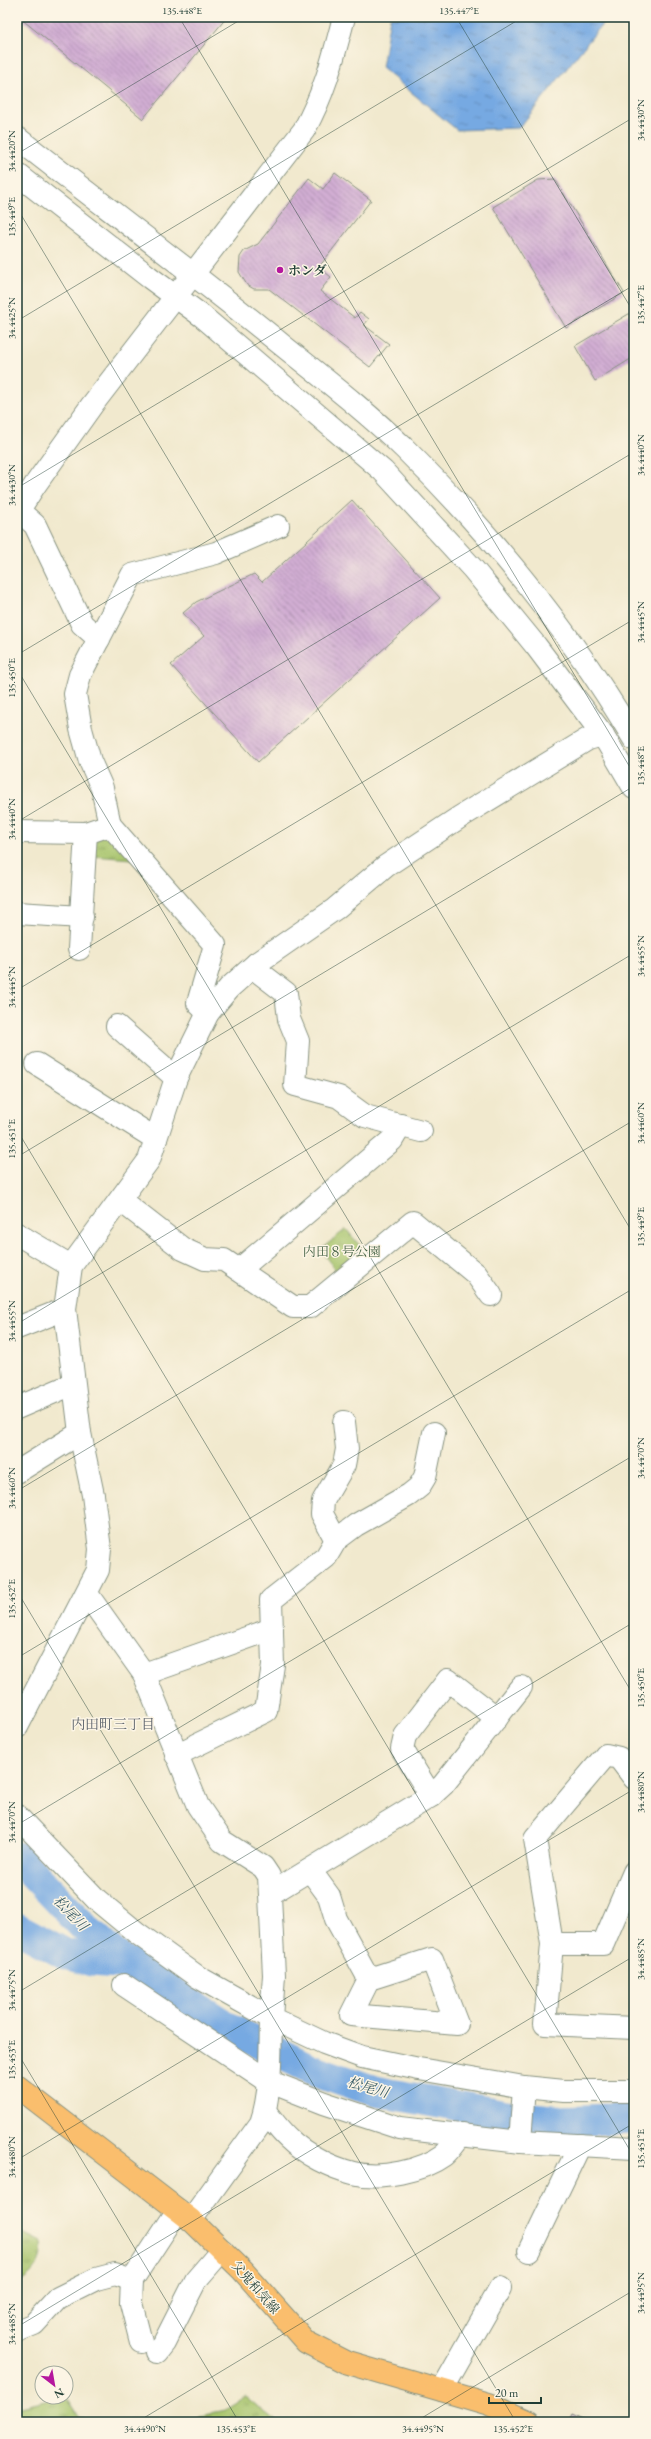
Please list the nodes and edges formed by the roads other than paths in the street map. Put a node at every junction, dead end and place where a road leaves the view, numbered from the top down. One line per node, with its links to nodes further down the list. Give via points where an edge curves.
1 (344, 17): 4 (street, via 329,76 318,105 304,130)
2 (17, 138): 4 (street)
3 (17, 174): 5 (street)
4 (192, 274): 5 (street); 10 (street, via 362,410 405,449 496,548 565,633)
5 (175, 297): 6 (street, via 88,412); 9 (street, via 202,316 383,471 473,569 536,646)
6 (18, 512): 8 (street, via 35,525 82,624)
7 (278, 526): 8 (street, via 216,553 132,575)
8 (98, 640): 12 (street, via 80,675 75,694 80,729 102,788)
9 (603, 735): 11 (street); 18 (street, via 588,739 423,840 386,866 335,909)
10 (634, 739)
11 (634, 788)
12 (110, 825): 14 (street); 19 (street, via 215,945 198,1003)
13 (17, 832): 14 (street)
14 (86, 833): 16 (street)
15 (17, 913): 16 (street)
16 (82, 917): 17 (street)
17 (79, 949)
18 (257, 963): 19 (street, via 229,988); 27 (street, via 260,973 286,993 289,1019 305,1042 293,1093 339,1097 364,1116 411,1128 392,1140)
19 (208, 1013): 22 (street)
20 (117, 1026): 22 (street)
21 (48, 1064): 23 (street, via 94,1110)
22 (176, 1078): 23 (street)
23 (156, 1139): 24 (street, via 149,1160)
24 (120, 1200): 26 (street); 27 (street, via 183,1249 205,1259 224,1260)
25 (18, 1238): 26 (street)
26 (71, 1266): 29 (street)
27 (239, 1270): 28 (street, via 293,1307 310,1307 413,1222 476,1274)
28 (491, 1295)
29 (65, 1309): 30 (street); 31 (street)
30 (17, 1328)
31 (73, 1384): 32 (street); 34 (street)
32 (17, 1408)
33 (344, 1422): 37 (street, via 347,1449 344,1464 324,1500 322,1514)
34 (80, 1433): 36 (street); 38 (street, via 93,1495 100,1549 98,1570)
35 (434, 1433): 37 (street, via 424,1477 419,1486 409,1495 356,1525)
36 (17, 1472)
37 (336, 1540): 39 (street, via 326,1557 271,1600)
38 (87, 1594): 40 (street); 43 (street)
39 (272, 1629): 40 (street); 44 (street, via 273,1665 266,1711)
40 (144, 1674): 44 (street)
41 (521, 1687): 42 (street)
42 (497, 1718): 46 (street, via 443,1785); 46 (street, via 448,1680 405,1736 402,1749)
43 (17, 1727)
44 (176, 1755): 50 (street, via 202,1812 222,1841 263,1867 269,1876)
45 (634, 1778): 51 (street, via 619,1758 606,1755 535,1839)
46 (431, 1796): 48 (street)
47 (17, 1816): 54 (street, via 97,1900 137,1933 198,1977)
48 (310, 1870): 50 (street); 52 (street, via 329,1896 336,1920)
49 (634, 1872): 51 (street, via 603,1944)
50 (270, 1894): 54 (street, via 274,1975)
51 (552, 1944): 55 (street, via 545,2024)
52 (369, 1979): 52 (street, via 351,2015 457,2024 432,1959)
53 (124, 1985): 56 (street)
54 (271, 2023): 56 (street); 58 (street, via 362,2057)
55 (634, 2028)
56 (268, 2076): 60 (street); 61 (street, via 324,2103 400,2128)
57 (17, 2086): 65 (main road, 父鬼和気線)
58 (524, 2090): 59 (street); 62 (street)
59 (634, 2091)
60 (265, 2111): 61 (street, via 289,2140 331,2165 354,2173 374,2175 431,2163 445,2154); 65 (street, via 261,2123)
61 (462, 2134): 62 (street)
62 (520, 2140): 63 (street)
63 (580, 2145): 64 (street); 67 (street)
64 (634, 2148)
65 (185, 2215): 66 (main road, 父鬼和気線); 68 (street)
66 (222, 2250): 68 (street, via 196,2280 164,2343 149,2347 130,2303); 71 (main road, 父鬼和気線, via 306,2342 345,2362)
67 (529, 2251)
68 (132, 2280): 70 (street, via 115,2274 96,2279 58,2298 34,2324)
69 (500, 2288): 71 (street)
70 (17, 2331)
71 (442, 2390): 72 (main road, 父鬼和気線, via 490,2404)
72 (529, 2422)

